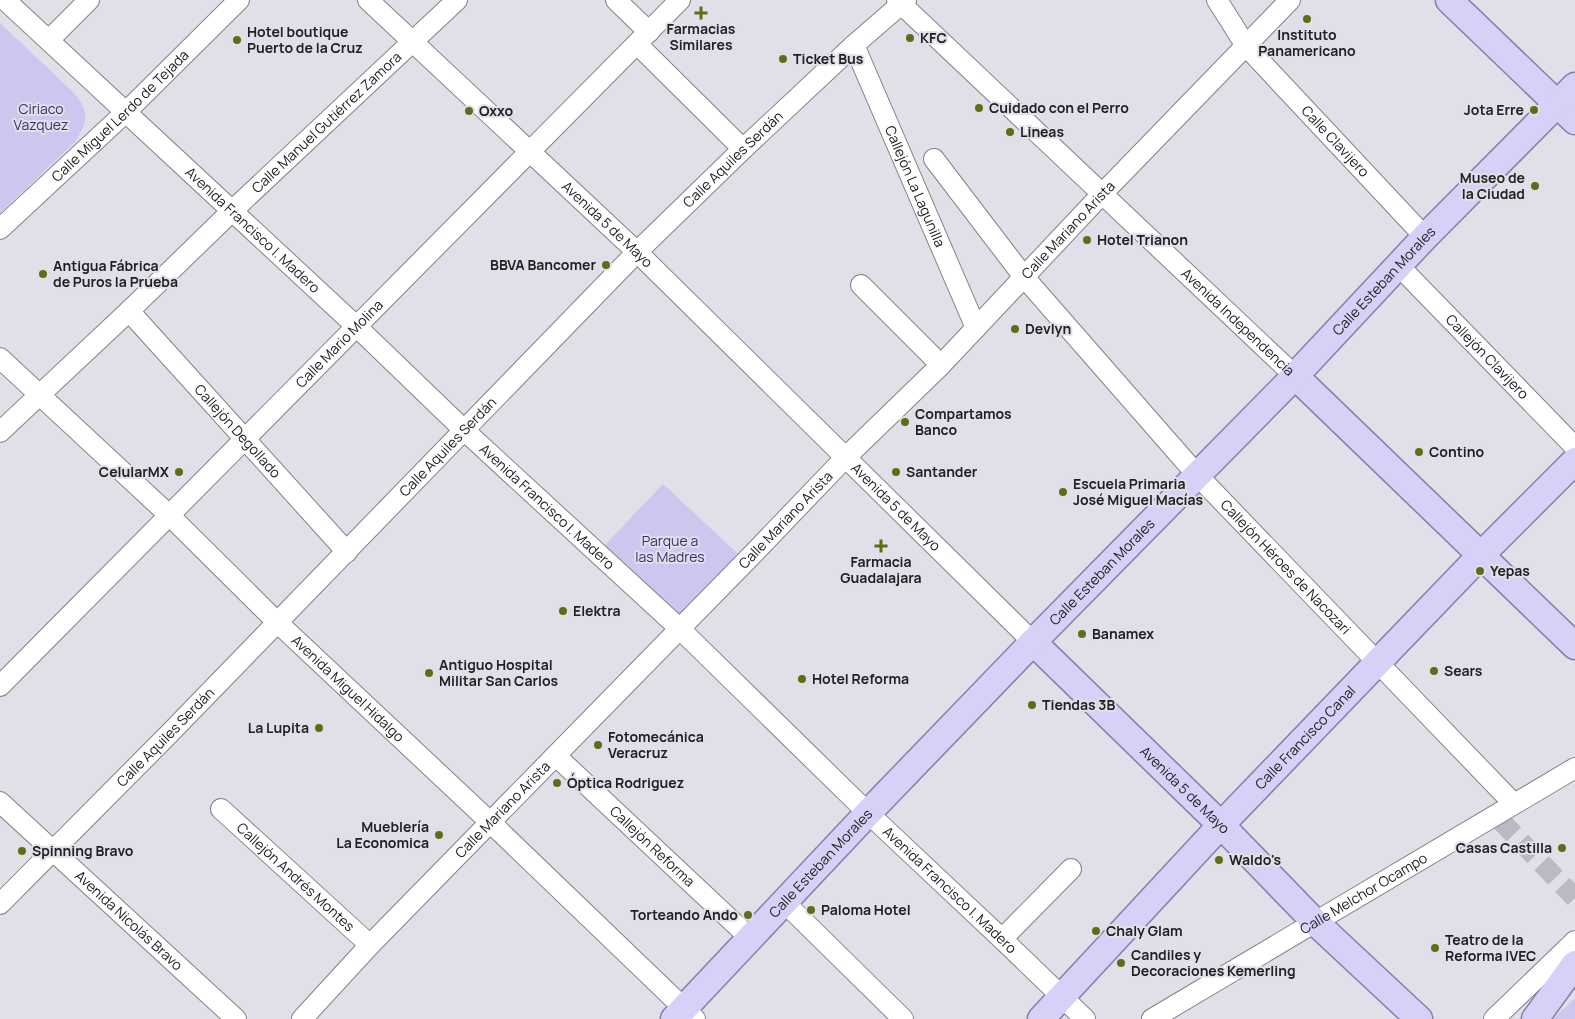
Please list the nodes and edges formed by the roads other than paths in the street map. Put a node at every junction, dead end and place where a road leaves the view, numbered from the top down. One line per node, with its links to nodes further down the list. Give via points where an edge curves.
1 (5, 0): 13 (street, Avenida Francisco I. Madero)
2 (88, 0): 13 (street)
3 (239, 0): 18 (street, Calle Miguel Lerdo de Tejada)
4 (368, 0): 14 (street, Avenida 5 de Mayo)
5 (457, 0): 14 (street, Calle Manuel Gutiérrez Zamora)
6 (616, 0): 12 (street)
7 (680, 0): 12 (street, Calle Mario Molina)
8 (1217, 0): 16 (street, Calle Clavijero)
9 (1290, 0): 16 (street, Calle Mariano Arista)
10 (1448, 0): 19 (main road)
11 (902, 1): 15 (street, Calle Aquiles Serdán); 23 (street, Avenida Independencia)
12 (643, 38): 20 (street); 21 (street, Calle Mario Molina)
13 (49, 40): 18 (street, Avenida Francisco I. Madero)
14 (413, 41): 21 (street, Avenida 5 de Mayo); 24 (street, Calle Manuel Gutiérrez Zamora)
15 (854, 45): 20 (street, Calle Aquiles Serdán); 33 (street, Callejón La Lagunilla)
16 (1246, 46): 23 (street, Calle Mariano Arista); 26 (street, Calle Clavijero)
17 (1575, 86): 19 (main road, Calle Esteban Morales)
18 (126, 111): 24 (street, Avenida Francisco I. Madero); 25 (street, Calle Miguel Lerdo de Tejada)
19 (1566, 113): 26 (main road, Calle Esteban Morales)
20 (743, 149): 27 (street, Calle Aquiles Serdán)
21 (530, 151): 27 (street, Avenida 5 de Mayo); 32 (street, Calle Mario Molina)
22 (934, 159): 29 (street, Callejón Héroes de Nacozari)
23 (1102, 194): 29 (street, Calle Mariano Arista); 36 (street, Avenida Independencia)
24 (232, 210): 31 (street, Calle Manuel Gutiérrez Zamora); 32 (street, Avenida Francisco I. Madero)
25 (0, 229)
26 (1425, 237): 28 (main road, Calle Esteban Morales)
27 (637, 252): 38 (street, Calle Aquiles Serdán); 42 (street, Avenida 5 de Mayo)
28 (1398, 265): 36 (main road, Calle Esteban Morales); 41 (street, Callejón Clavijero)
29 (1024, 277): 33 (street, Calle Mariano Arista); 44 (street, Callejón Héroes de Nacozari)
30 (861, 285): 35 (street)
31 (130, 311): 37 (street, Calle Manuel Gutiérrez Zamora); 40 (street, Callejón Degollado)
32 (356, 326): 38 (street, Avenida Francisco I. Madero); 40 (street, Calle Mario Molina)
33 (976, 328): 35 (street, Calle Mariano Arista)
34 (0, 358): 37 (street, Avenida Miguel Hidalgo)
35 (941, 365): 42 (street, Calle Mariano Arista)
36 (1296, 376): 44 (main road, Calle Esteban Morales); 47 (main road, Avenida Independencia)
37 (39, 395): 39 (street, Calle Manuel Gutiérrez Zamora); 45 (street, Avenida Miguel Hidalgo)
38 (465, 431): 46 (street, Calle Aquiles Serdán); 49 (street, Avenida Francisco I. Madero)
39 (0, 432)
40 (245, 440): 45 (street, Calle Mario Molina); 46 (street, Callejón Degollado)
41 (1575, 447)
42 (845, 458): 49 (street, Calle Mariano Arista); 50 (street, Avenida 5 de Mayo)
43 (1575, 460): 47 (main road, Calle Francisco Canal)
44 (1198, 476): 50 (main road, Calle Esteban Morales); 52 (street, Callejón Héroes de Nacozari)
45 (169, 515): 48 (street, Avenida Miguel Hidalgo); 53 (street, Calle Mario Molina)
46 (347, 552): 48 (street, Calle Aquiles Serdán)
47 (1481, 555): 51 (main road, Avenida Independencia); 52 (main road, Calle Francisco Canal)
48 (277, 622): 60 (street, Avenida Miguel Hidalgo); 62 (street, Calle Aquiles Serdán)
49 (679, 628): 54 (street, Calle Mariano Arista); 59 (street, Avenida Francisco I. Madero)
50 (1033, 642): 59 (main road, Calle Esteban Morales); 61 (main road, Avenida 5 de Mayo)
51 (1575, 646)
52 (1377, 663): 57 (street, Callejón Héroes de Nacozari); 61 (main road, Calle Francisco Canal)
53 (0, 686)
54 (556, 756): 60 (street, Calle Mariano Arista); 67 (street, Callejón Reforma)
55 (1575, 768): 57 (street, Calle Melchor Ocampo)
56 (0, 802): 62 (street, Avenida Nicolás Bravo)
57 (1514, 804): 66 (street, Calle Melchor Ocampo, via 1498,817)
58 (221, 809): 70 (street, Callejón Andrés Montes)
59 (868, 813): 64 (main road, Calle Esteban Morales); 68 (street, Avenida Francisco I. Madero)
60 (490, 822): 70 (street, Calle Mariano Arista); 73 (street, Avenida Miguel Hidalgo)
61 (1221, 825): 66 (main road, Avenida 5 de Mayo); 72 (main road, Calle Francisco Canal)
62 (52, 851): 65 (street, Calle Aquiles Serdán); 74 (street, Avenida Nicolás Bravo)
63 (1071, 869): 68 (street)
64 (784, 902): 67 (main road, Calle Esteban Morales); 76 (street)
65 (0, 904)
66 (1315, 922): 79 (street, Calle Melchor Ocampo); 80 (main road, Avenida 5 de Mayo)
67 (750, 938): 73 (main road, Calle Esteban Morales)
68 (1002, 939): 72 (street, Avenida Francisco I. Madero)
69 (1575, 941): 81 (street)
70 (370, 946): 75 (street, Calle Mariano Arista)
71 (1575, 964): 82 (main road)
72 (1062, 998): 77 (main road, Calle Francisco Canal); 78 (street, Avenida Francisco I. Madero)
73 (684, 1016)
74 (236, 1019)
75 (302, 1019)
76 (903, 1019)
77 (1041, 1019)
78 (1085, 1019)
79 (1152, 1019)
80 (1419, 1019)
81 (1494, 1019)
82 (1535, 1019)

